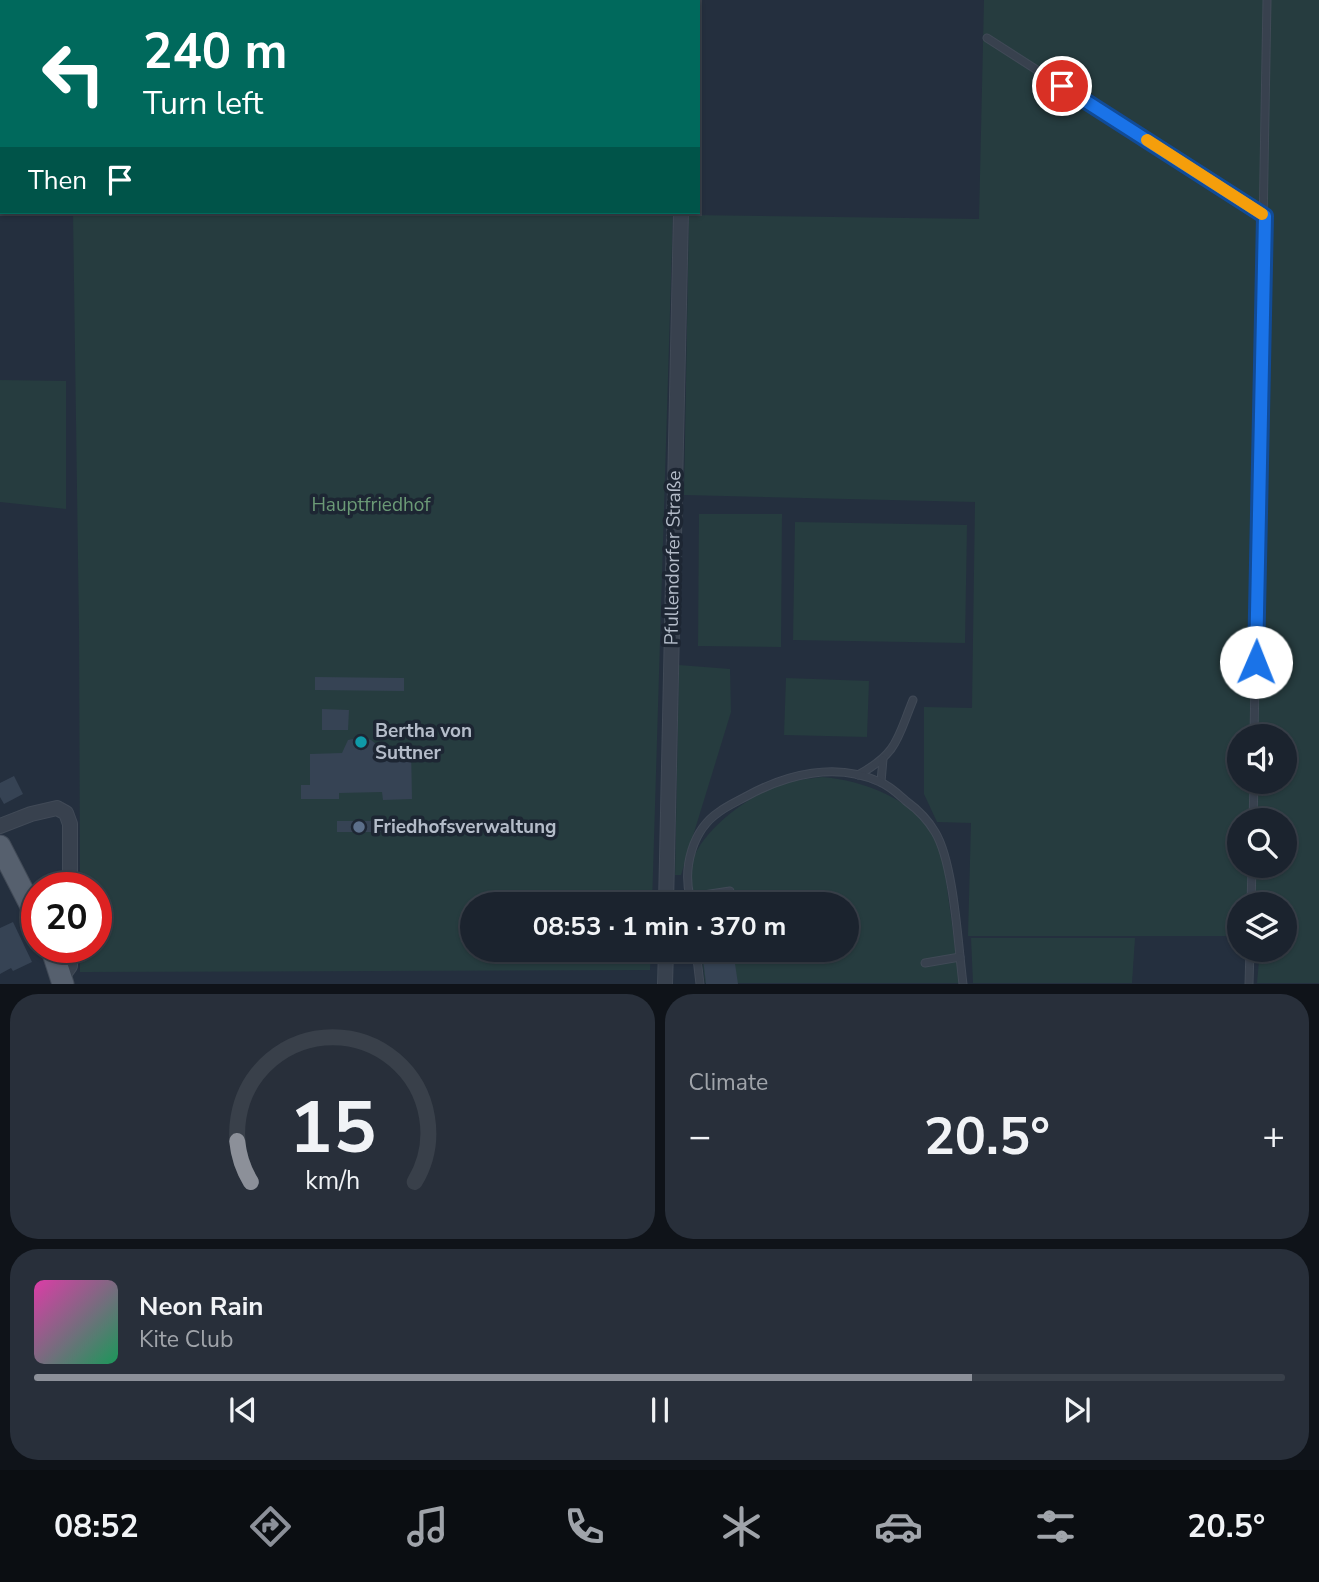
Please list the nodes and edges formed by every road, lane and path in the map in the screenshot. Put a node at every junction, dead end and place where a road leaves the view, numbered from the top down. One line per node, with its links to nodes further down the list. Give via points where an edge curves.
1 (1267, 0): 4 (lane)
2 (987, 38): 4 (lane)
3 (681, 214): 15 (street, Pfullendorfer Straße)
4 (1265, 216): 6 (lane)
5 (913, 700): 7 (lane, via 893,750)
6 (1254, 724)
7 (883, 759): 8 (lane); 9 (lane)
8 (859, 775): 9 (lane); 16 (lane, via 829,772 788,778 718,812 696,837 686,881)
9 (881, 782): 18 (lane, via 925,819 946,853)
10 (0, 826): 12 (street, via 57,808 66,813)
11 (0, 846): 13 (main road)
12 (70, 872)
13 (21, 887)
14 (730, 891): 17 (lane)
15 (666, 892)
16 (688, 892)
17 (726, 892)
18 (960, 957): 21 (lane); 28 (lane)
19 (666, 962): 26 (street)
20 (698, 962): 27 (lane)
21 (925, 962)
22 (1250, 962): 29 (lane)
23 (57, 963): 25 (main road)
24 (70, 963): 25 (street)
25 (63, 980)
26 (665, 984)
27 (701, 984)
28 (963, 984)
29 (1249, 984)

